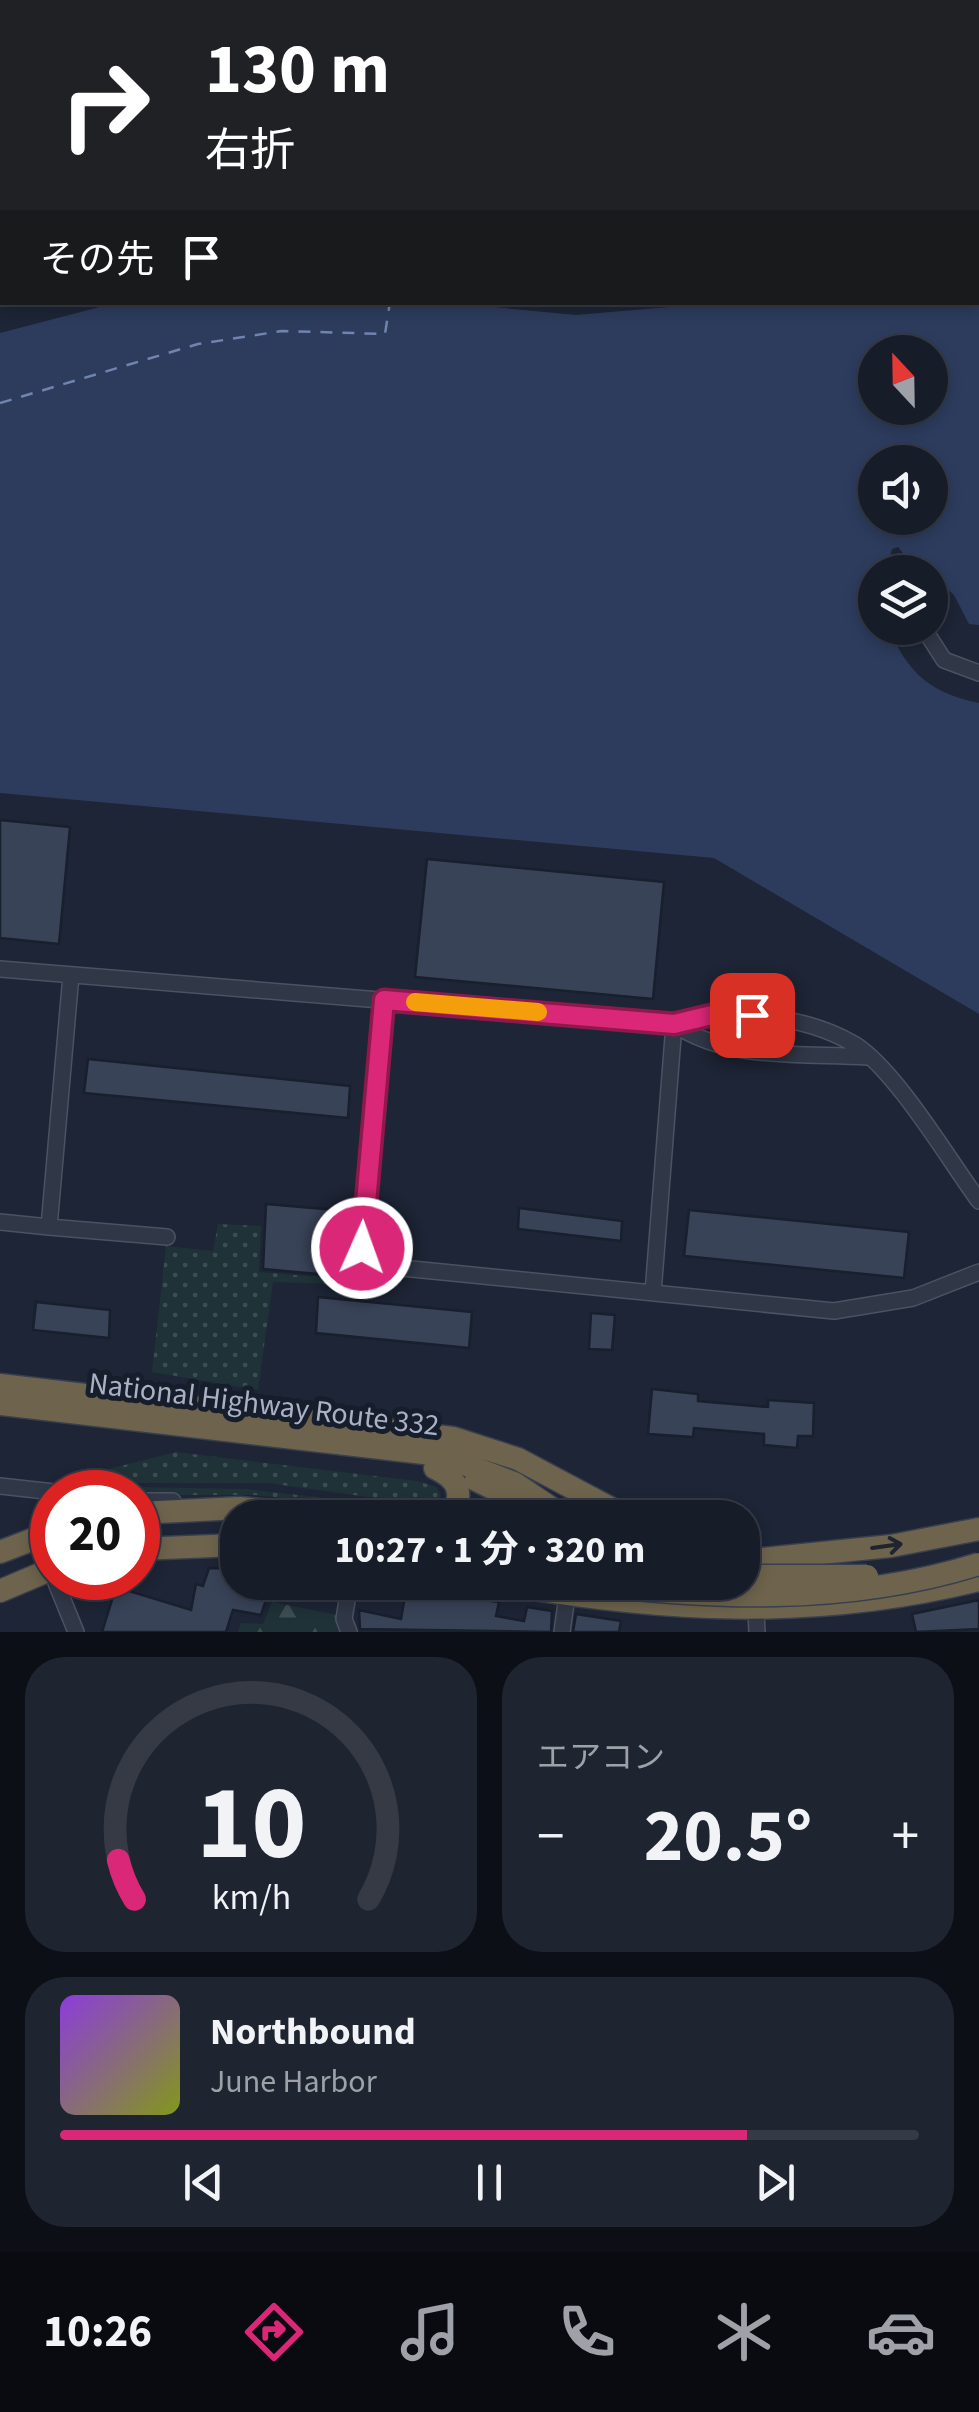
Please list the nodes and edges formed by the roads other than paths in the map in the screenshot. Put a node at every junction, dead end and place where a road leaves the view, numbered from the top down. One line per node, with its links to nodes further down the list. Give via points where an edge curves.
1 (934, 645): 2 (street, via 944,660)
2 (979, 674)
3 (0, 969): 4 (street)
4 (71, 974): 5 (street); 10 (street)
5 (384, 1000): 6 (street); 13 (street, via 361,1236 372,1265)
6 (674, 1024): 7 (street, via 697,1040 757,1052); 7 (street, via 716,1014 752,1015 803,1025 854,1044); 13 (street)
7 (867, 1057): 8 (street)
8 (979, 1201)
9 (0, 1222): 10 (street)
10 (49, 1227): 11 (street)
11 (167, 1237)
12 (979, 1272): 13 (street, via 913,1298 834,1311)
13 (653, 1293)
14 (0, 1384): 16 (highway)
15 (0, 1406): 17 (highway, National Highway Route 332); 22 (highway, National Highway Route 332, via 355,1442 473,1464)
16 (429, 1434): 23 (highway, via 529,1476); 24 (highway, National Highway Route 332, via 518,1459)
17 (436, 1468): 20 (highway, via 458,1488); 21 (highway, National Highway Route 332)
18 (0, 1486): 19 (street)
19 (30, 1489)
20 (457, 1500)
21 (507, 1500)
22 (539, 1500)
23 (557, 1500)
24 (595, 1500)
25 (160, 1502): 26 (street)
26 (220, 1506)
27 (220, 1509): 28 (highway)
28 (160, 1512)
29 (979, 1529): 37 (highway, one-way to 29)
30 (220, 1532): 31 (highway)
31 (160, 1534)
32 (30, 1540): 35 (highway)
33 (220, 1546): 34 (highway)
34 (160, 1548)
35 (0, 1552)
36 (760, 1553): 37 (highway)
37 (784, 1558): 38 (highway); 51 (highway, via 749,1570 745,1585)
38 (760, 1560)
39 (979, 1561): 42 (highway, bridge, via 866,1576); 46 (highway, bridge, via 919,1582)
40 (30, 1571): 41 (highway)
41 (0, 1574)
42 (760, 1576)
43 (30, 1578): 45 (highway)
44 (979, 1580): 51 (highway)
45 (0, 1591)
46 (760, 1595)
47 (64, 1600): 52 (street)
48 (347, 1600): 53 (street)
49 (566, 1600): 54 (street)
50 (643, 1600): 51 (highway)
51 (756, 1621)
52 (76, 1632)
53 (350, 1632)
54 (562, 1632)

